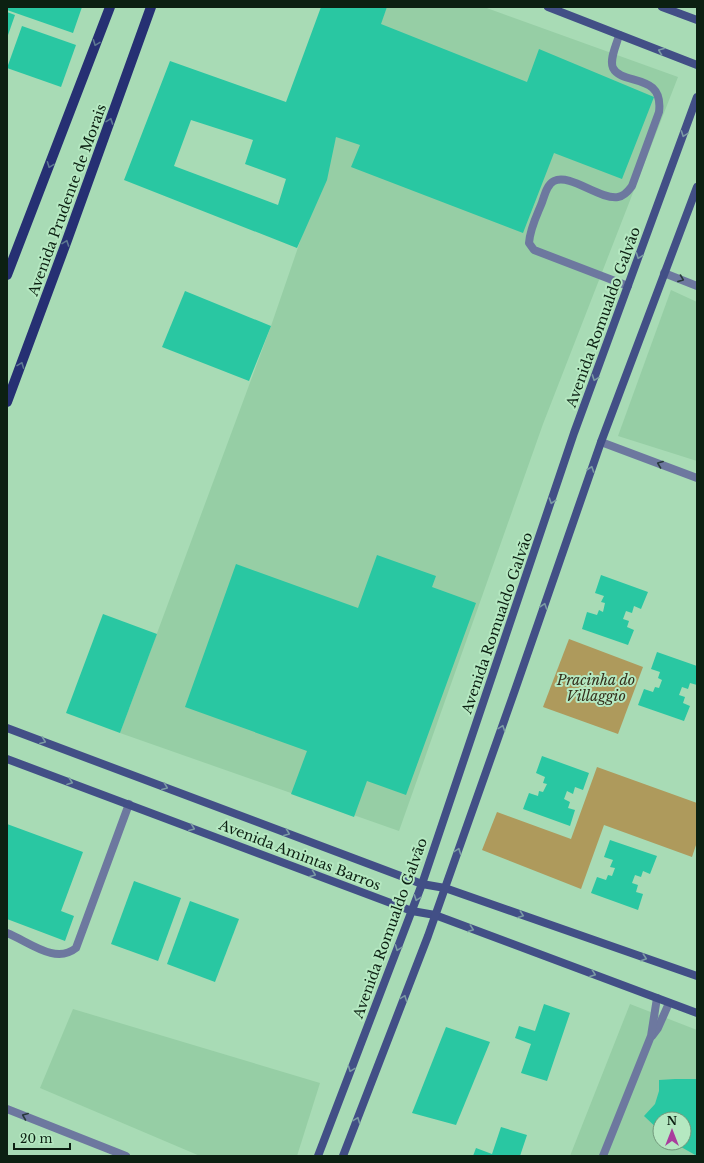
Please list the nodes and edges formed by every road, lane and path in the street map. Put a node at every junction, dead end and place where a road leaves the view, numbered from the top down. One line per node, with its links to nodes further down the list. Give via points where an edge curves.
1 (110, 7): 11 (main road, Avenida Prudente de Morais, one-way to 11)
2 (151, 7): 14 (main road, Avenida Prudente de Morais, one-way to 2)
3 (548, 7): 6 (main road)
4 (662, 7): 5 (main road)
5 (697, 20)
6 (619, 35): 7 (main road, one-way to 6); 12 (street, via 612,60 613,68 618,74 650,87 659,97 660,105 632,186 618,197 563,180 553,181 532,225 529,243 534,250)
7 (697, 65)
8 (697, 97): 12 (main road, Avenida Romualdo Galvão, one-way to 12)
9 (697, 187): 10 (main road)
10 (664, 273): 13 (street, one-way to 13); 15 (main road)
11 (7, 276)
12 (628, 286): 20 (main road, Avenida Romualdo Galvão, one-way to 20, via 574,432)
13 (697, 286)
14 (7, 402)
15 (600, 442): 16 (street, one-way to 15); 21 (main road, one-way to 15)
16 (697, 478)
17 (7, 728): 20 (main road, Avenida Amintas Barros, one-way to 20)
18 (7, 759): 19 (main road, Avenida Amintas Barros, one-way to 19)
19 (129, 804): 22 (main road, Avenida Amintas Barros, one-way to 22); 24 (street, via 76,948 60,955)
20 (422, 884): 21 (main road, Avenida Amintas Barros); 22 (main road, Avenida Romualdo Galvão, one-way to 22)
21 (445, 888): 23 (main road); 25 (main road, Avenida Amintas Barros, one-way to 25)
22 (412, 911): 23 (main road, Avenida Amintas Barros); 32 (main road, Avenida Romualdo Galvão, one-way to 32)
23 (435, 915): 26 (main road, Avenida Amintas Barros, one-way to 26); 33 (main road, one-way to 23)
24 (7, 934)
25 (697, 976)
26 (657, 998): 27 (main road, Avenida Amintas Barros); 29 (street)
27 (669, 1003): 28 (main road, Avenida Amintas Barros); 29 (street, via 658,1028)
28 (697, 1013)
29 (651, 1036): 34 (street)
30 (7, 1109): 31 (street, one-way to 30)
31 (126, 1156)
32 (318, 1156)
33 (343, 1156)
34 (603, 1156)

